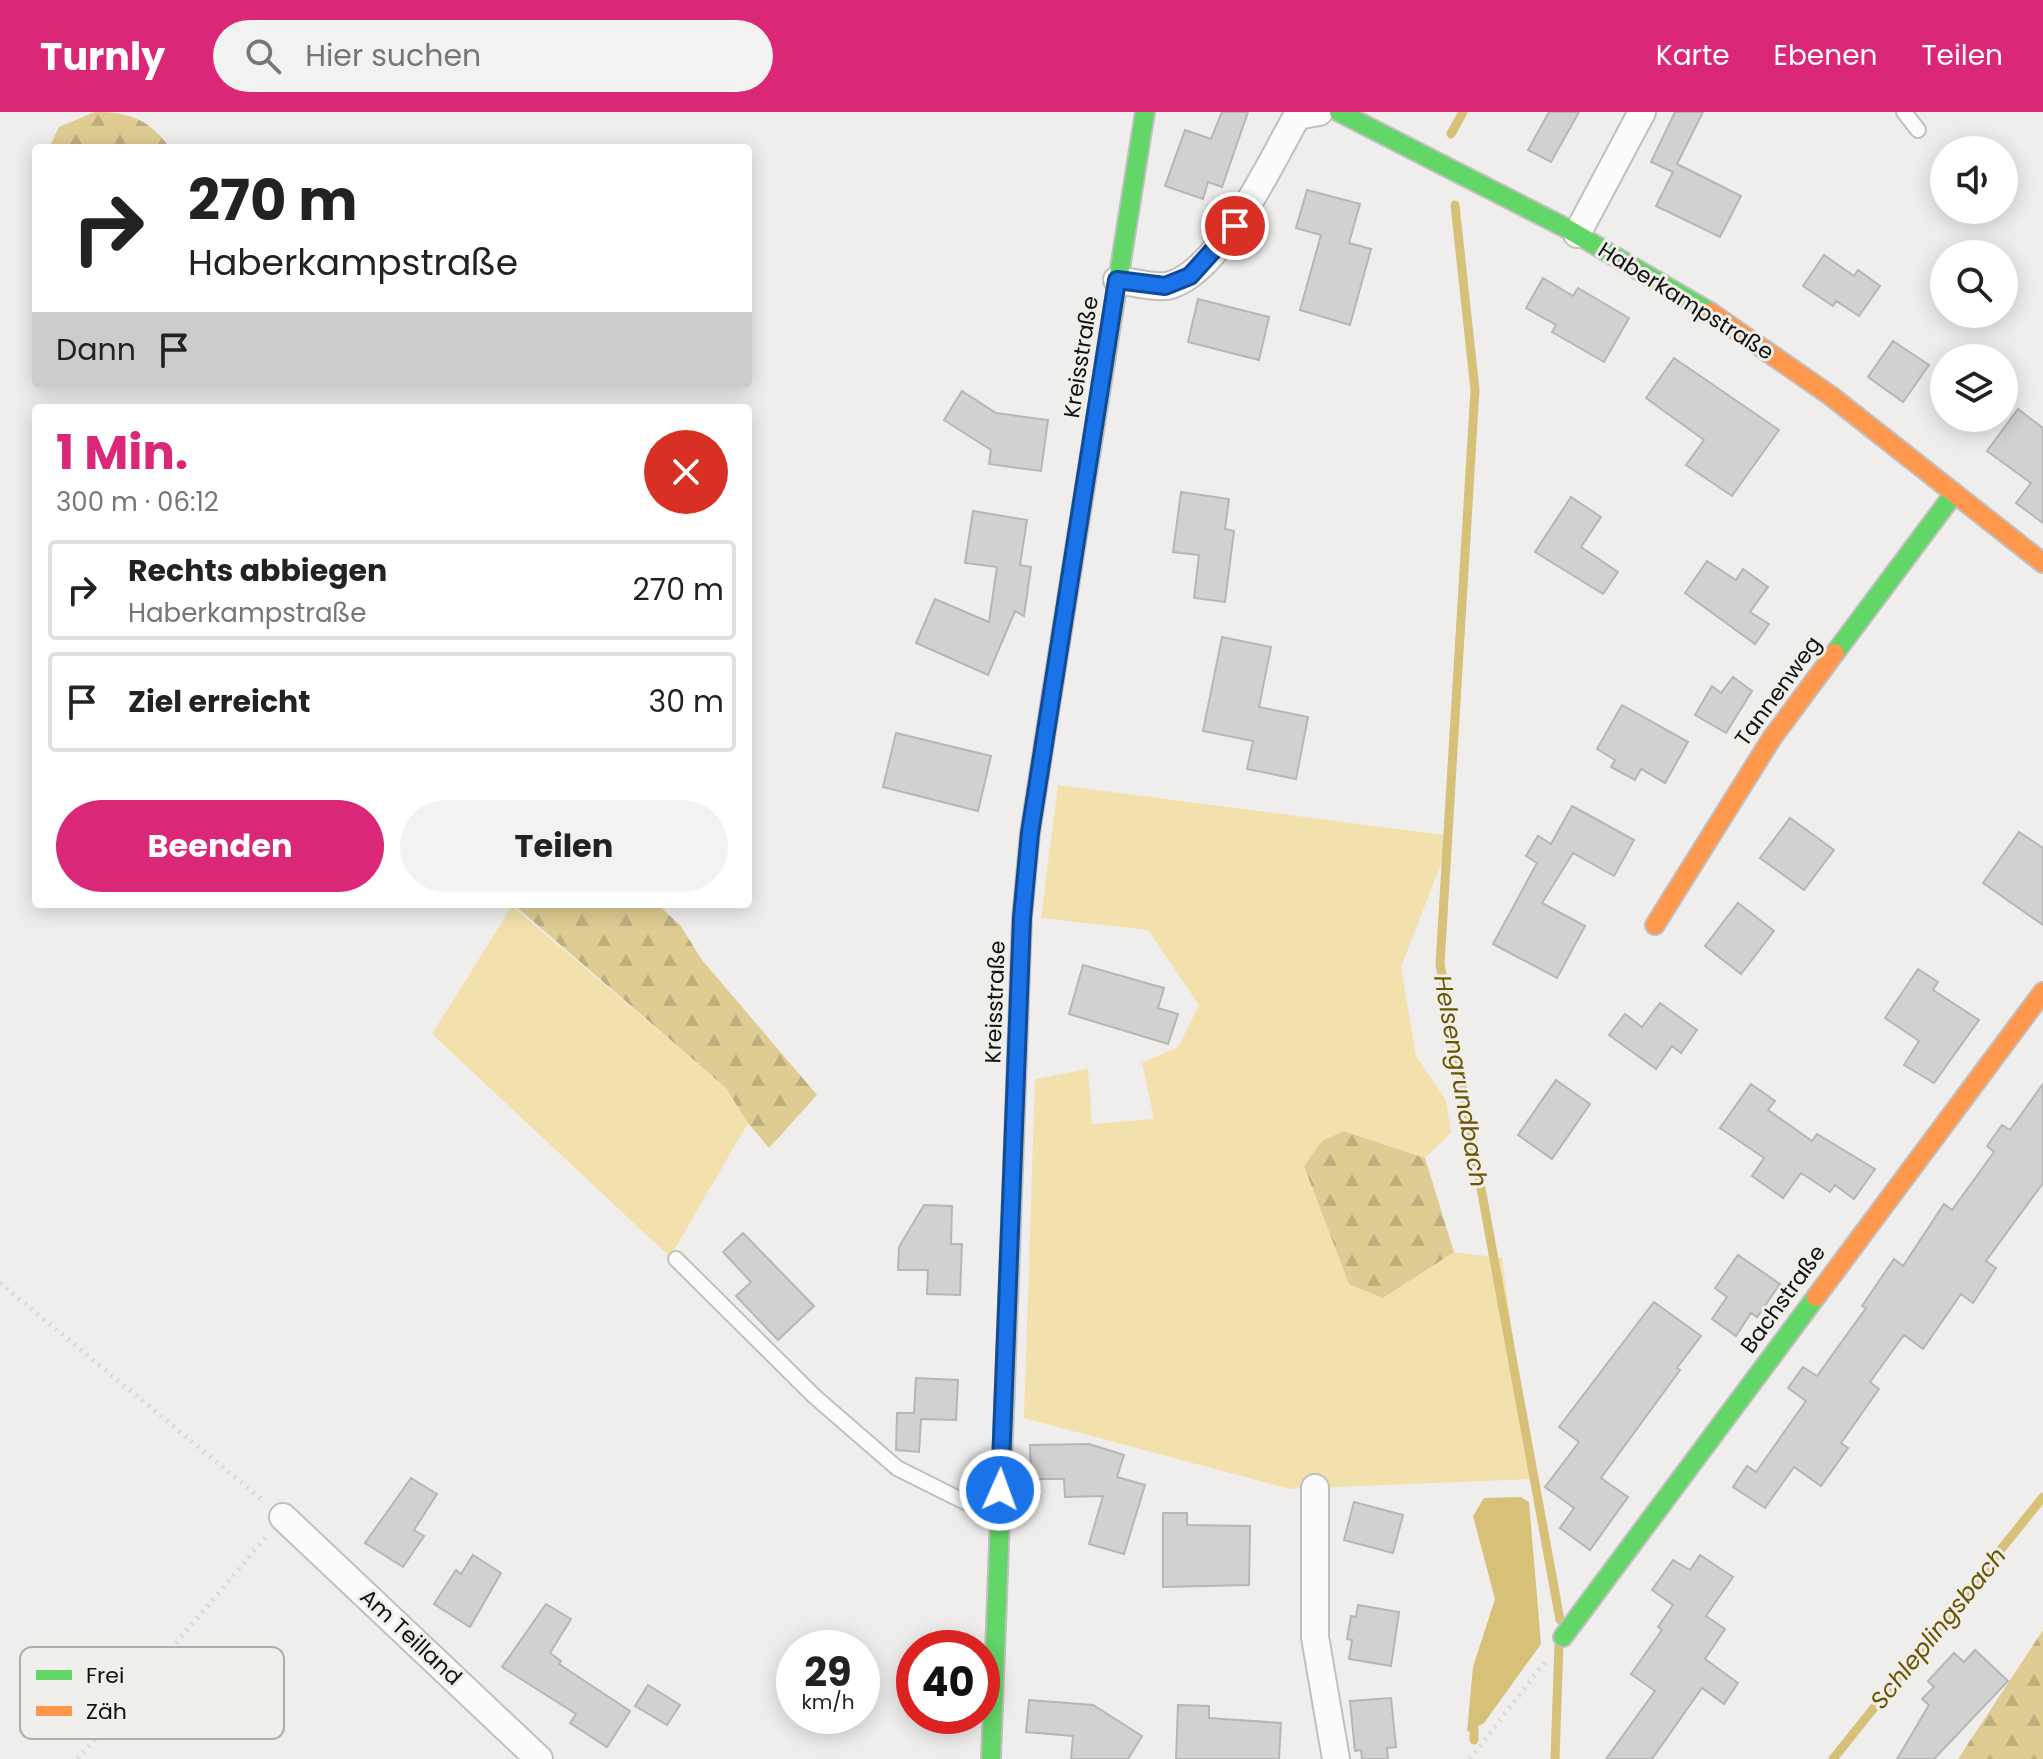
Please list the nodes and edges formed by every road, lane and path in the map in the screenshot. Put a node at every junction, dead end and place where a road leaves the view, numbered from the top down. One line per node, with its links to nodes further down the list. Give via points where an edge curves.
1 (1145, 112): 8 (street, Kreisstraße)
2 (1319, 112): 8 (street, via 1297,116 1235,226 1190,276 1165,286)
3 (1339, 112): 7 (street, Haberkampstraße)
4 (1642, 112): 7 (street)
5 (1904, 112): 6 (lane)
6 (1918, 130)
7 (1577, 234): 9 (street, Haberkampstraße, via 1698,303 1768,351)
8 (1117, 280): 17 (street, Kreisstraße, via 1028,847)
9 (1953, 495): 10 (street, Haberkampstraße); 11 (street, Tannenweg, via 1772,738)
10 (2043, 563)
11 (1655, 925)
12 (2043, 992): 18 (street, Bachstraße)
13 (676, 1259): 17 (lane, via 814,1396 897,1468)
14 (0, 1283): 16 (path)
15 (1315, 1488): 24 (street, via 1315,1637)
16 (283, 1517): 19 (path); 22 (street, Am Teilland)
17 (999, 1519): 23 (street, Kreisstraße)
18 (1559, 1643): 25 (path)
19 (173, 1647)
20 (95, 1739): 21 (path)
21 (78, 1759)
22 (539, 1759)
23 (991, 1759)
24 (1336, 1759)
25 (1470, 1759)

